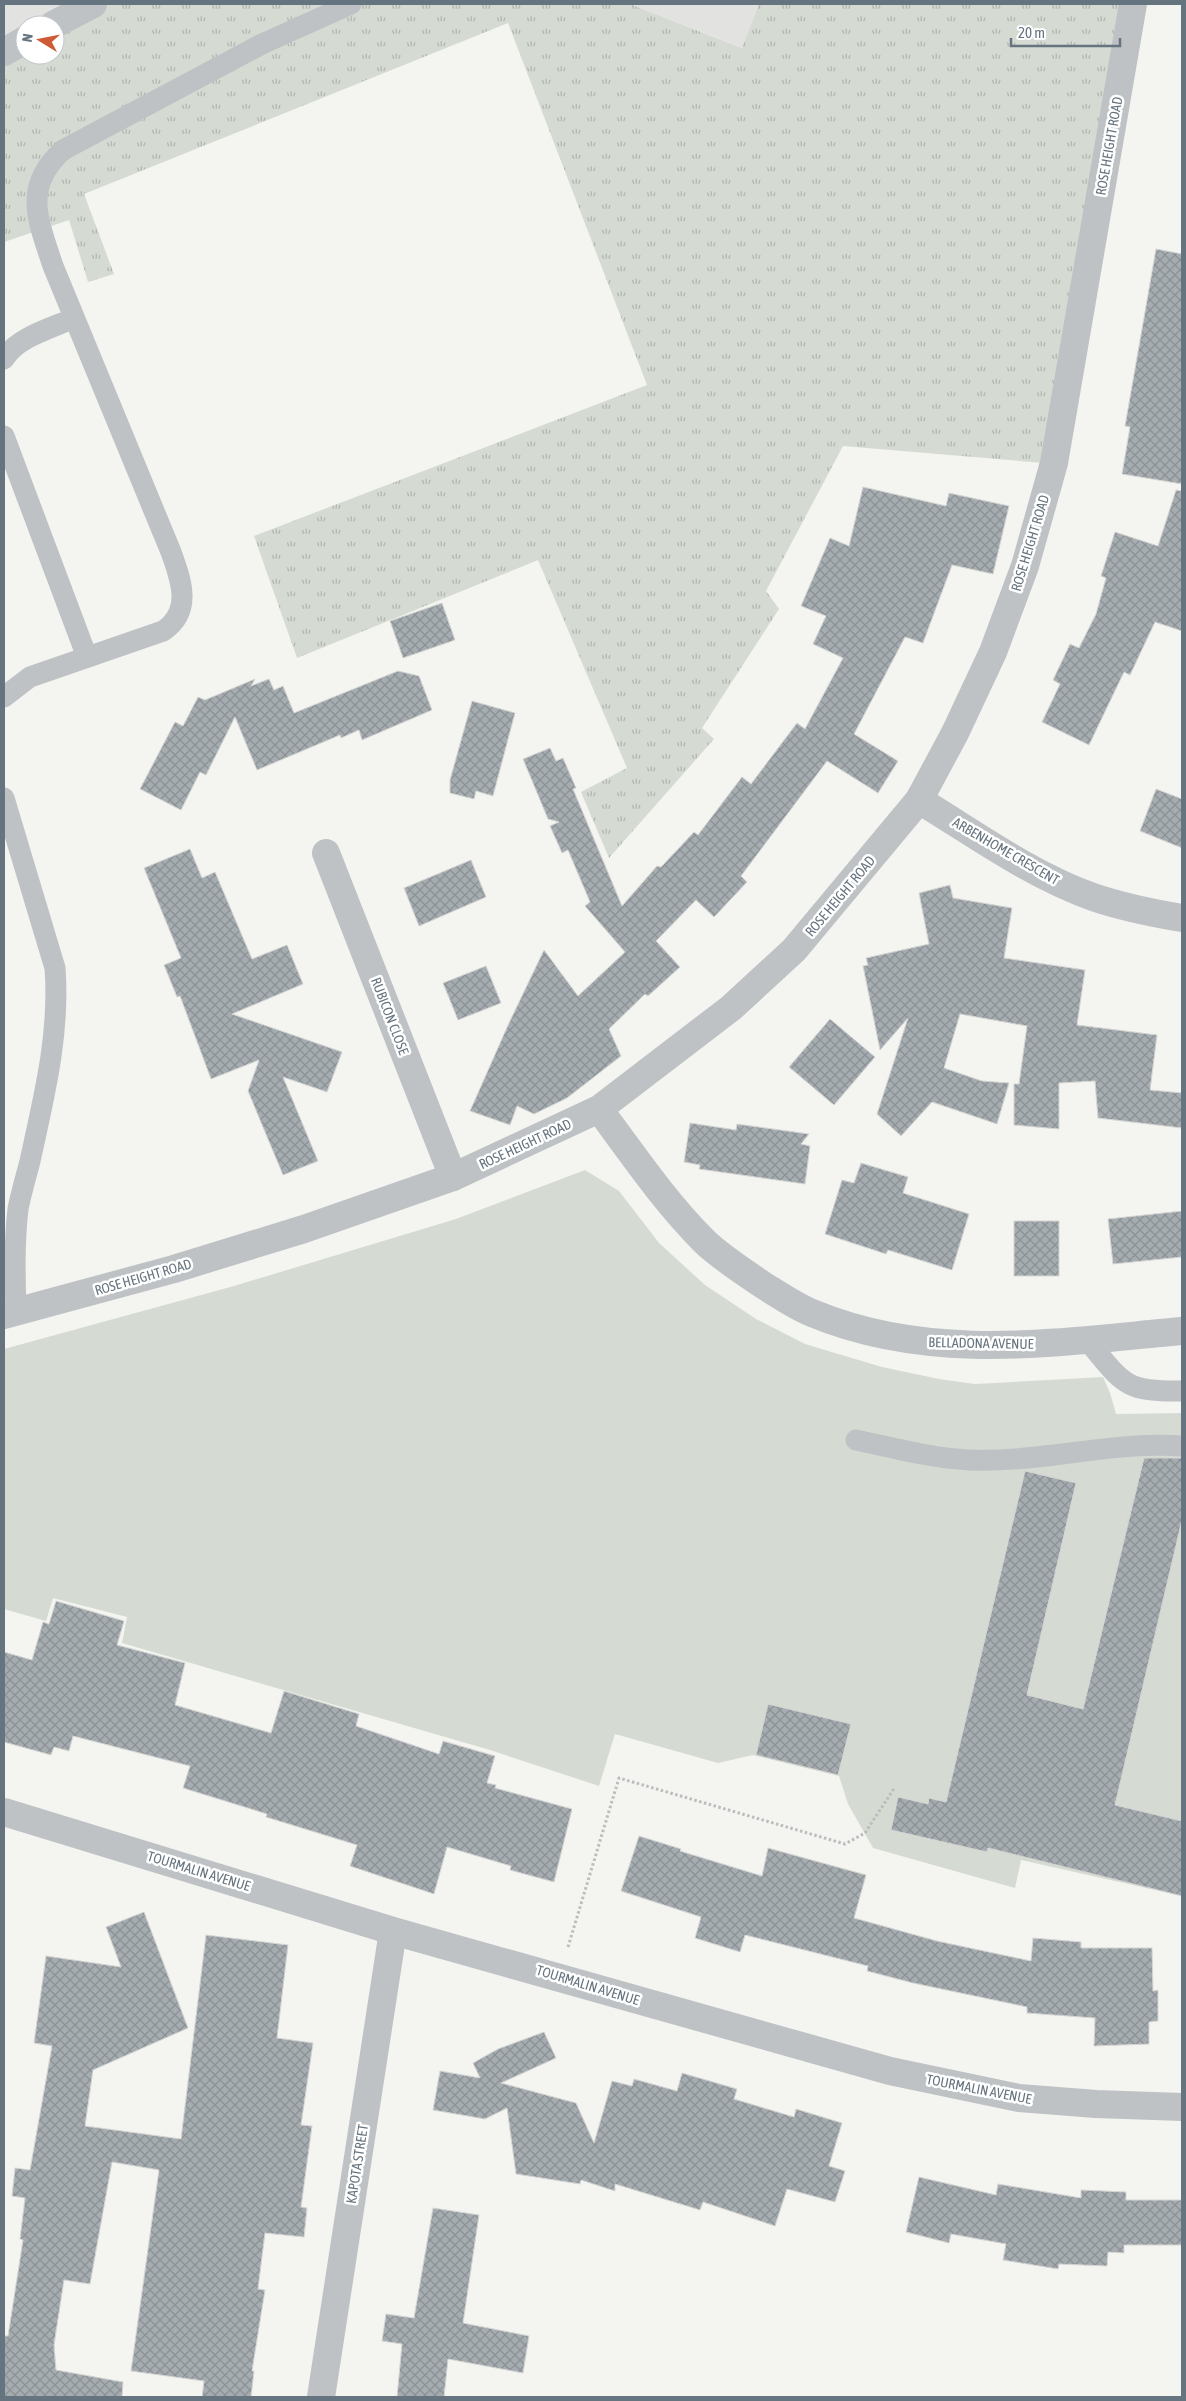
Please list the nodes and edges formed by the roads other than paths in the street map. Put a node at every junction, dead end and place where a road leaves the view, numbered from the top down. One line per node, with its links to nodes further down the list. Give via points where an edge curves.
1 (93, 4): 4 (street)
2 (351, 4): 7 (lane, via 262,44 63,150 50,161 37,190 35,207 53,266)
3 (1133, 4): 13 (street, ROSE HEIGHT ROAD, via 1054,463 1025,566 993,652)
4 (65, 19)
5 (15, 46): 6 (street)
6 (4, 52)
7 (74, 318): 8 (lane, via 26,340 7,353); 10 (lane, via 171,552 182,595 178,617 173,624)
8 (4, 359)
9 (4, 436): 10 (lane)
10 (87, 657): 11 (lane, via 30,677)
11 (4, 697)
12 (4, 798): 18 (lane, via 55,968 56,992 55,1030 47,1082 18,1208)
13 (919, 800): 15 (street, ARBENHOME CRESCENT, via 1036,871 1092,896 1150,913); 16 (street, ROSE HEIGHT ROAD, via 794,950 731,1008)
14 (326, 853): 17 (street, RUBICON CLOSE)
15 (1182, 918)
16 (599, 1109): 17 (street, ROSE HEIGHT ROAD); 20 (street, BELLADONA AVENUE, via 658,1190 706,1243 746,1274 811,1313 864,1332 922,1342 1030,1346)
17 (453, 1178): 18 (street, ROSE HEIGHT ROAD, via 174,1269)
18 (10, 1314)
19 (1182, 1331): 20 (street, BELLADONA AVENUE)
20 (1087, 1340): 21 (lane, via 1118,1376 1134,1388)
21 (1182, 1391)
22 (856, 1440): 23 (lane, via 969,1460 1119,1446)
23 (1182, 1446)
24 (4, 1816): 25 (street, TOURMALIN AVENUE)
25 (393, 1930): 26 (street, TOURMALIN AVENUE, via 890,2071 1019,2098); 27 (street, KAPOTA STREET)
26 (1182, 2107)
27 (321, 2397)

